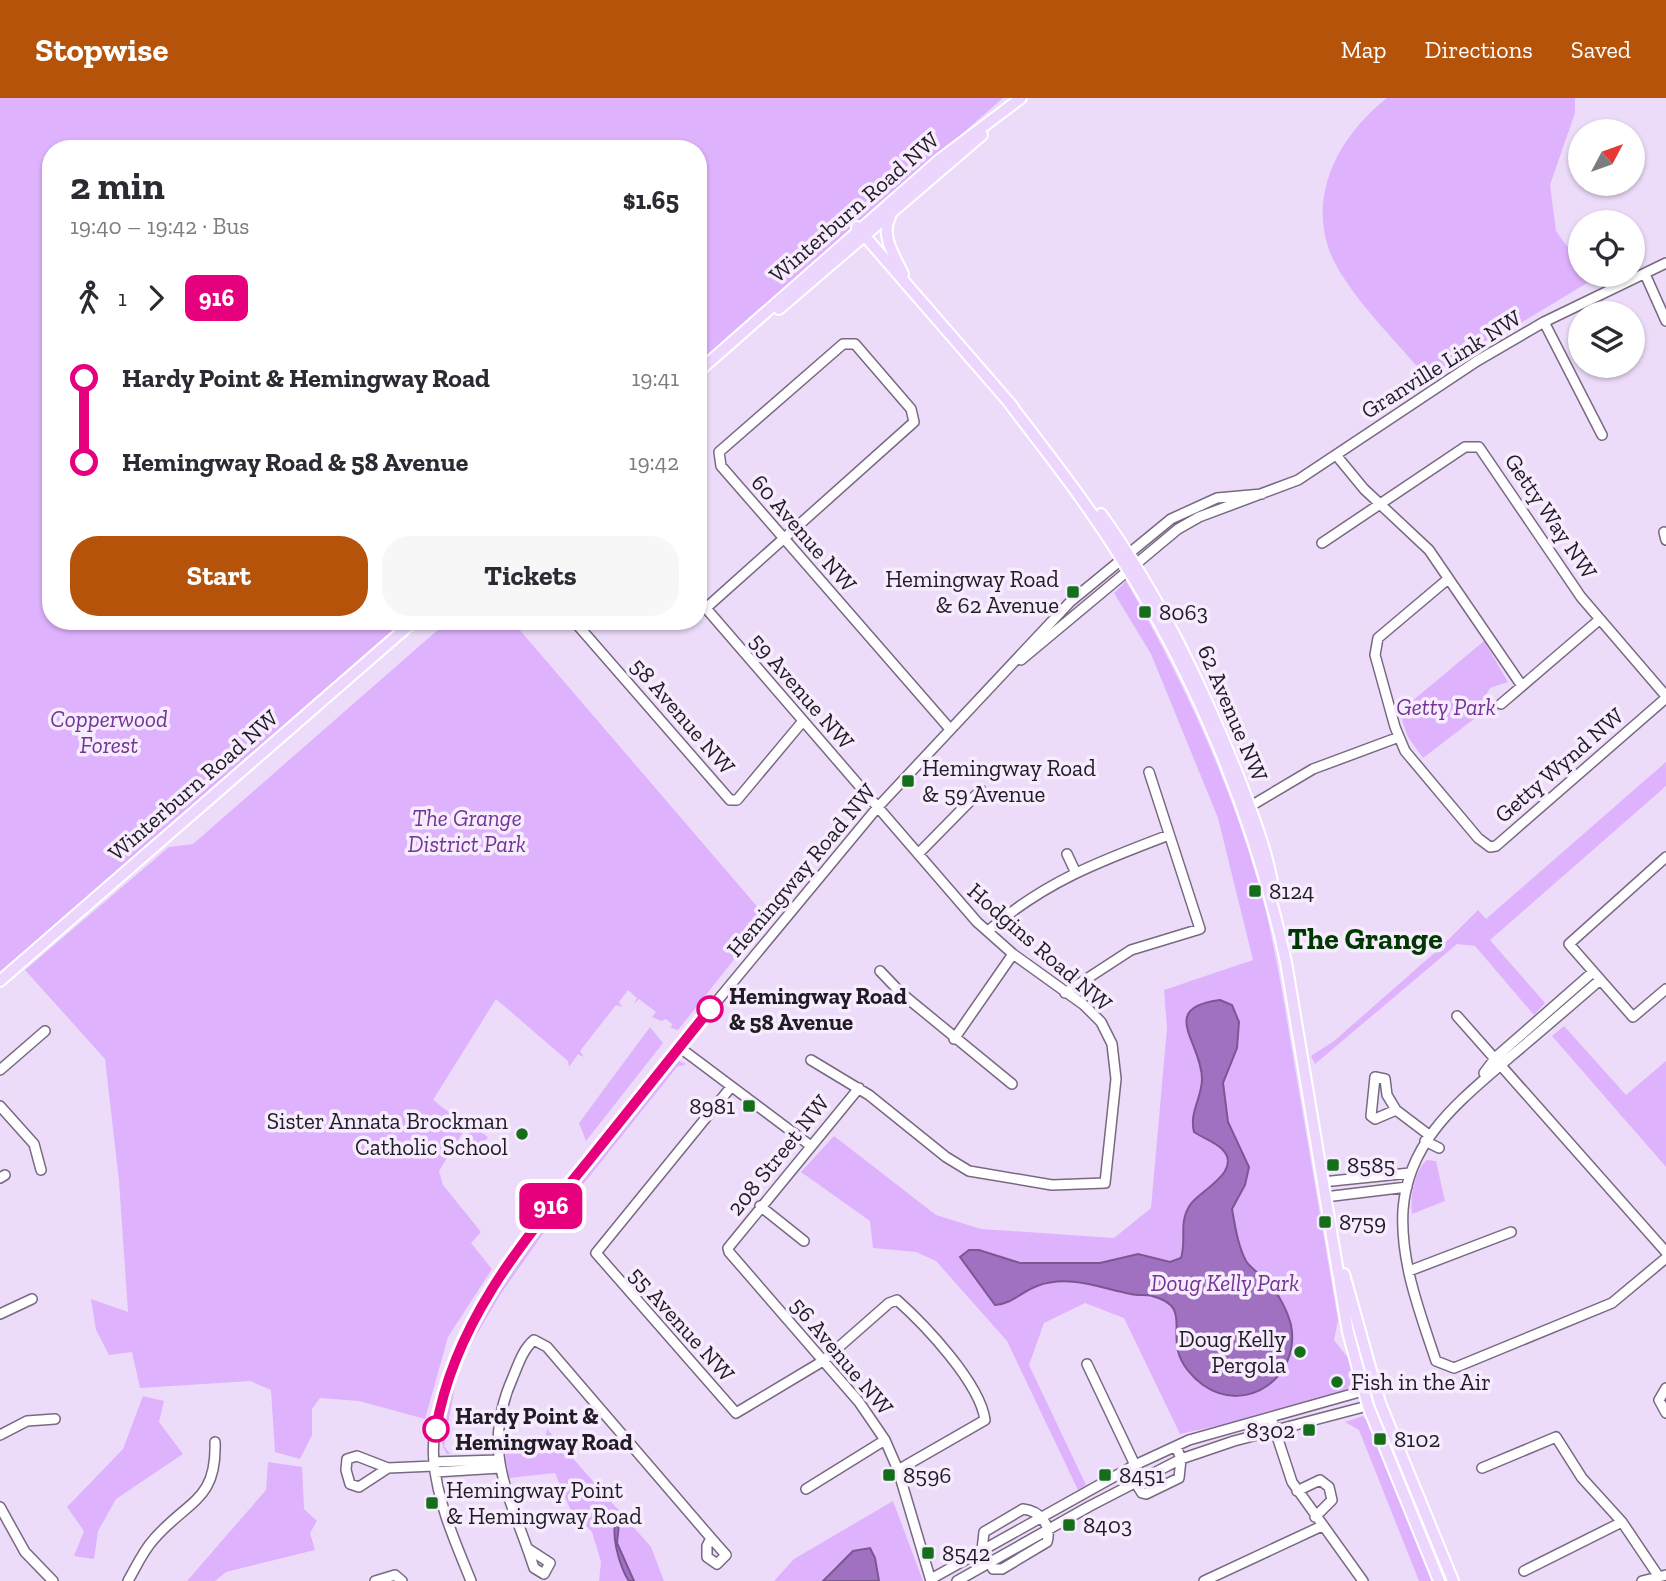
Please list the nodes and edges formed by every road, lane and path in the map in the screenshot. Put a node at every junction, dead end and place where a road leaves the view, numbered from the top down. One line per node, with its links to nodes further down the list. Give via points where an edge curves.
1 (1020, 99): 2 (main road, Winterburn Road NW); 3 (main road, Winterburn Road NW, via 957,145)
2 (892, 213): 3 (main road, Winterburn Road NW); 6 (main road, via 886,224 887,237)
3 (861, 231): 6 (main road, 62 Avenue NW); 10 (main road, Winterburn Road NW)
4 (1666, 266): 5 (street, Granville Link NW)
5 (1645, 274): 8 (street)
6 (908, 286): 17 (main road, 62 Avenue NW, via 1010,404)
7 (1618, 287): 9 (street, Granville Link NW)
8 (1666, 321)
9 (1544, 322): 11 (street); 12 (street, Granville Link NW, via 1477,360)
10 (707, 365)
11 (1602, 435)
12 (1336, 455): 13 (street, Granville Link NW, via 1298,480); 14 (street)
13 (1262, 494): 17 (street, Granville Link NW, via 1204,502 1171,519); 18 (street, Granville Link NW, via 1178,528)
14 (1381, 505): 16 (street); 19 (street, via 1422,542); 22 (street, Getty Way NW, via 1465,447 1479,447)
15 (782, 537): 15 (street, 60 Avenue NW, via 914,422 911,409 851,343 843,345 718,455 721,466); 20 (street); 30 (street, 60 Avenue NW)
16 (1322, 542)
17 (1125, 555): 18 (main road, 62 Avenue NW); 25 (street, Hemingway Road NW, via 1071,601)
18 (1132, 567): 25 (street, Hemingway Road NW); 35 (main road, 62 Avenue NW)
19 (1448, 579): 26 (street); 31 (street, via 1375,645)
20 (707, 607)
21 (707, 609): 29 (street, 59 Avenue NW)
22 (1599, 620): 26 (street); 27 (street, Getty Way NW)
23 (404, 630): 46 (main road, Winterburn Road NW)
24 (583, 630): 29 (street, 58 Avenue NW, via 730,800 737,800)
25 (1007, 672): 30 (street, Hemingway Road NW)
26 (1522, 686): 28 (street)
27 (1666, 697): 31 (street, Getty Wynd NW, via 1490,847 1419,771)
28 (1501, 705)
29 (803, 721): 34 (street, 59 Avenue NW)
30 (950, 729): 34 (street, Hemingway Road NW)
31 (1399, 737): 35 (street, via 1313,769)
32 (1149, 772): 36 (street)
33 (981, 790): 38 (street)
34 (877, 808): 38 (street, Hodgins Road NW); 52 (street, Hemingway Road NW)
35 (1246, 808): 66 (main road, 62 Avenue NW, via 1272,876)
36 (1169, 835): 40 (street); 48 (street, via 1200,929 1131,950)
37 (1067, 853): 40 (street)
38 (918, 854): 41 (street, Hodgins Road NW)
39 (1666, 858): 44 (street, via 1569,944)
40 (1075, 871): 41 (street, via 1030,897)
41 (988, 932): 42 (street, Hodgins Road NW)
42 (1013, 954): 48 (street, Hodgins Road NW); 51 (street)
43 (880, 971): 51 (street)
44 (1593, 972): 45 (street); 54 (street)
45 (1600, 980): 47 (street, via 1633,1017); 54 (street)
46 (0, 981)
47 (1666, 989)
48 (1065, 993): 58 (street, Hodgins Road NW, via 1101,1022 1116,1055 1103,1186 1052,1185 969,1171)
49 (1457, 1016): 54 (street)
50 (45, 1031): 55 (street)
51 (954, 1038): 56 (street)
52 (679, 1047): 57 (street); 97 (street, Hemingway Road NW, via 486,1295 459,1349 438,1413)
53 (811, 1060): 58 (street, Hodgins Road NW)
54 (1499, 1061): 61 (street); 74 (street)
55 (0, 1070)
56 (1012, 1084)
57 (731, 1087): 62 (street); 79 (street, 55 Avenue NW, via 596,1253 736,1413)
58 (859, 1088): 62 (street, 208 Street NW)
59 (0, 1106): 64 (street, via 34,1144)
60 (1396, 1110): 60 (street, via 1385,1080 1375,1077 1371,1116 1375,1119); 61 (street)
61 (1427, 1138): 63 (street); 65 (street)
62 (811, 1146): 69 (street, 208 Street NW)
63 (1439, 1148)
64 (41, 1170)
65 (1410, 1172): 66 (street); 67 (street)
66 (1322, 1182): 68 (main road, 62 Avenue NW)
67 (1407, 1187): 68 (street); 76 (street, via 1403,1211)
68 (1325, 1197): 70 (main road, 62 Avenue NW)
69 (760, 1206): 72 (street); 73 (street, 208 Street NW)
70 (1331, 1228): 81 (main road, 62 Avenue NW); 83 (main road, 62 Avenue NW)
71 (1511, 1232): 76 (street)
72 (804, 1241)
73 (728, 1248): 79 (street, 56 Avenue NW)
74 (1666, 1252)
75 (1666, 1258): 76 (street, via 1612,1303 1454,1368 1436,1361)
76 (1409, 1271)
77 (32, 1299): 78 (street)
78 (0, 1314)
79 (823, 1361): 91 (street, 56 Avenue NW); 100 (street, via 897,1300 929,1329 954,1362 984,1409 985,1420)
80 (1087, 1364): 96 (street)
81 (1375, 1388): 83 (street); 84 (main road, 62 Avenue NW)
82 (1666, 1388): 86 (street, via 1659,1400)
83 (1363, 1392): 85 (main road, 62 Avenue NW); 87 (street)
84 (1380, 1403): 85 (street); 126 (main road, 62 Avenue NW)
85 (1368, 1406): 89 (street); 125 (main road, 62 Avenue NW)
86 (1666, 1413)
87 (1271, 1418): 89 (street); 93 (street)
88 (55, 1419): 90 (street, via 27,1422)
89 (1275, 1432): 94 (street); 103 (street)
90 (0, 1435)
91 (885, 1440): 100 (street, 56 Avenue NW); 102 (street)
92 (215, 1442): 118 (street, via 211,1482 152,1541)
93 (1176, 1446): 94 (street); 96 (street)
94 (1181, 1459): 101 (street); 101 (street, via 1176,1480 1146,1494)
95 (499, 1464): 97 (street); 110 (street, via 499,1419 506,1393 531,1343 538,1340); 111 (street)
96 (1135, 1465): 101 (street); 105 (street)
97 (435, 1467): 98 (street); 121 (street, Hemingway Road NW)
98 (388, 1468): 98 (street, via 356,1456 347,1459 346,1470 350,1484 359,1487)
99 (1482, 1468): 107 (street, via 1556,1437 1582,1478)
100 (898, 1470): 116 (street, 56 Avenue NW)
101 (1135, 1482): 109 (street)
102 (806, 1489)
103 (1297, 1491): 106 (street); 106 (street, via 1320,1480 1329,1487 1332,1500)
104 (0, 1507): 117 (street, via 25,1552)
105 (1041, 1516): 109 (street); 112 (street); 112 (street, via 1023,1509 994,1525 984,1532)
106 (1315, 1517): 108 (street)
107 (1622, 1522): 114 (street); 115 (street)
108 (1322, 1526): 123 (street); 124 (street)
109 (1048, 1529): 113 (street)
110 (711, 1538)
111 (527, 1548)
112 (982, 1550): 113 (street); 116 (street)
113 (989, 1562): 122 (street)
114 (1524, 1571)
115 (1659, 1578): 127 (street)
116 (931, 1580)
117 (52, 1581)
118 (128, 1581)
119 (375, 1581): 120 (street, via 395,1575)
120 (402, 1581)
121 (471, 1581)
122 (957, 1581)
123 (1204, 1581)
124 (1363, 1581)
125 (1439, 1581)
126 (1453, 1581)
127 (1642, 1581)

